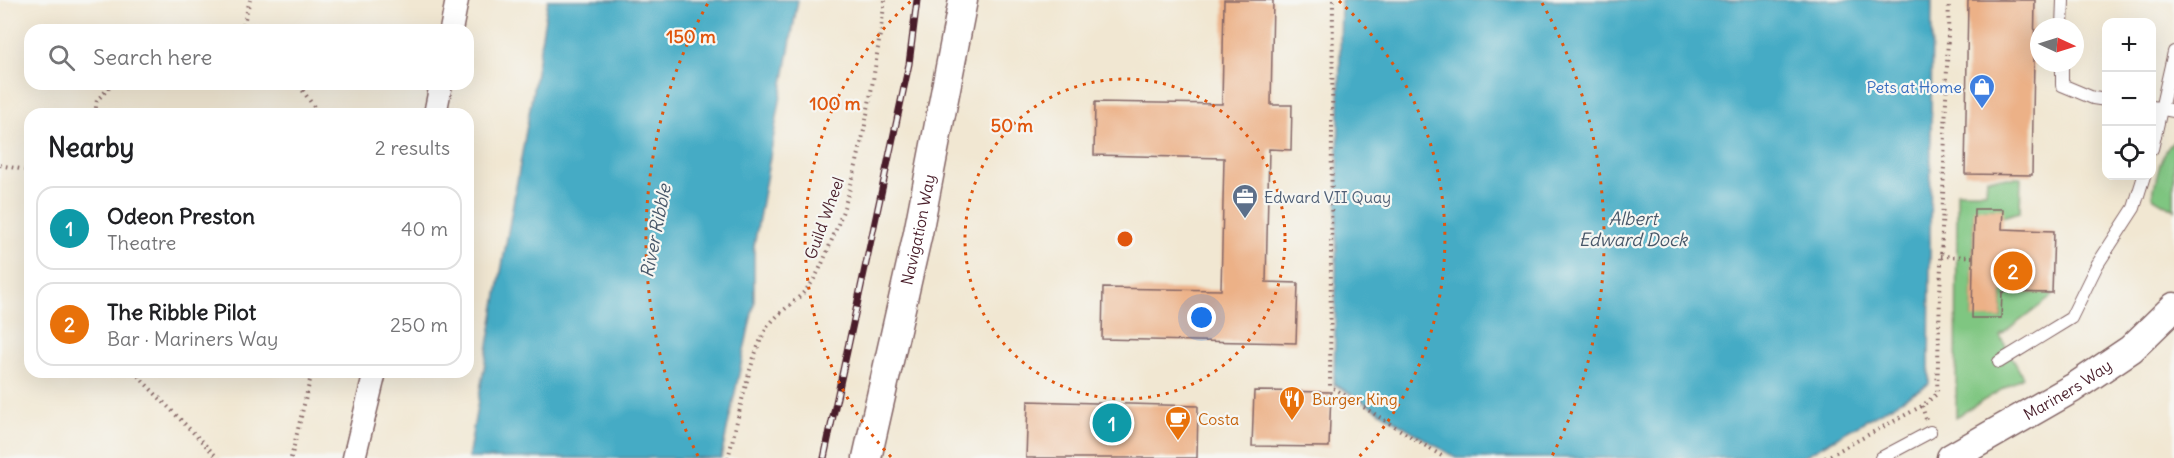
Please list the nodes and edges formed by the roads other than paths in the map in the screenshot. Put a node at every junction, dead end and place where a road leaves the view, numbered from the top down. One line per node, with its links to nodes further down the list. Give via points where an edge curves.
1 (457, 0): 5 (street)
2 (963, 0): 19 (street, Navigation Way, via 918,233)
3 (2062, 0): 4 (lane)
4 (2062, 18)
5 (453, 24)
6 (2174, 52): 11 (lane)
7 (2062, 72): 9 (lane, via 2062,85)
8 (440, 90): 10 (street)
9 (2102, 99)
10 (436, 108)
11 (2162, 109): 12 (lane)
12 (2156, 131)
13 (2143, 180): 15 (lane, via 2134,208 2097,265 2071,318)
14 (2174, 307): 21 (street, Mariners Way, via 2131,350)
15 (1999, 362)
16 (374, 378): 18 (street)
17 (1930, 432): 20 (lane)
18 (354, 458)
19 (867, 458)
20 (1881, 458)
21 (1951, 458)

